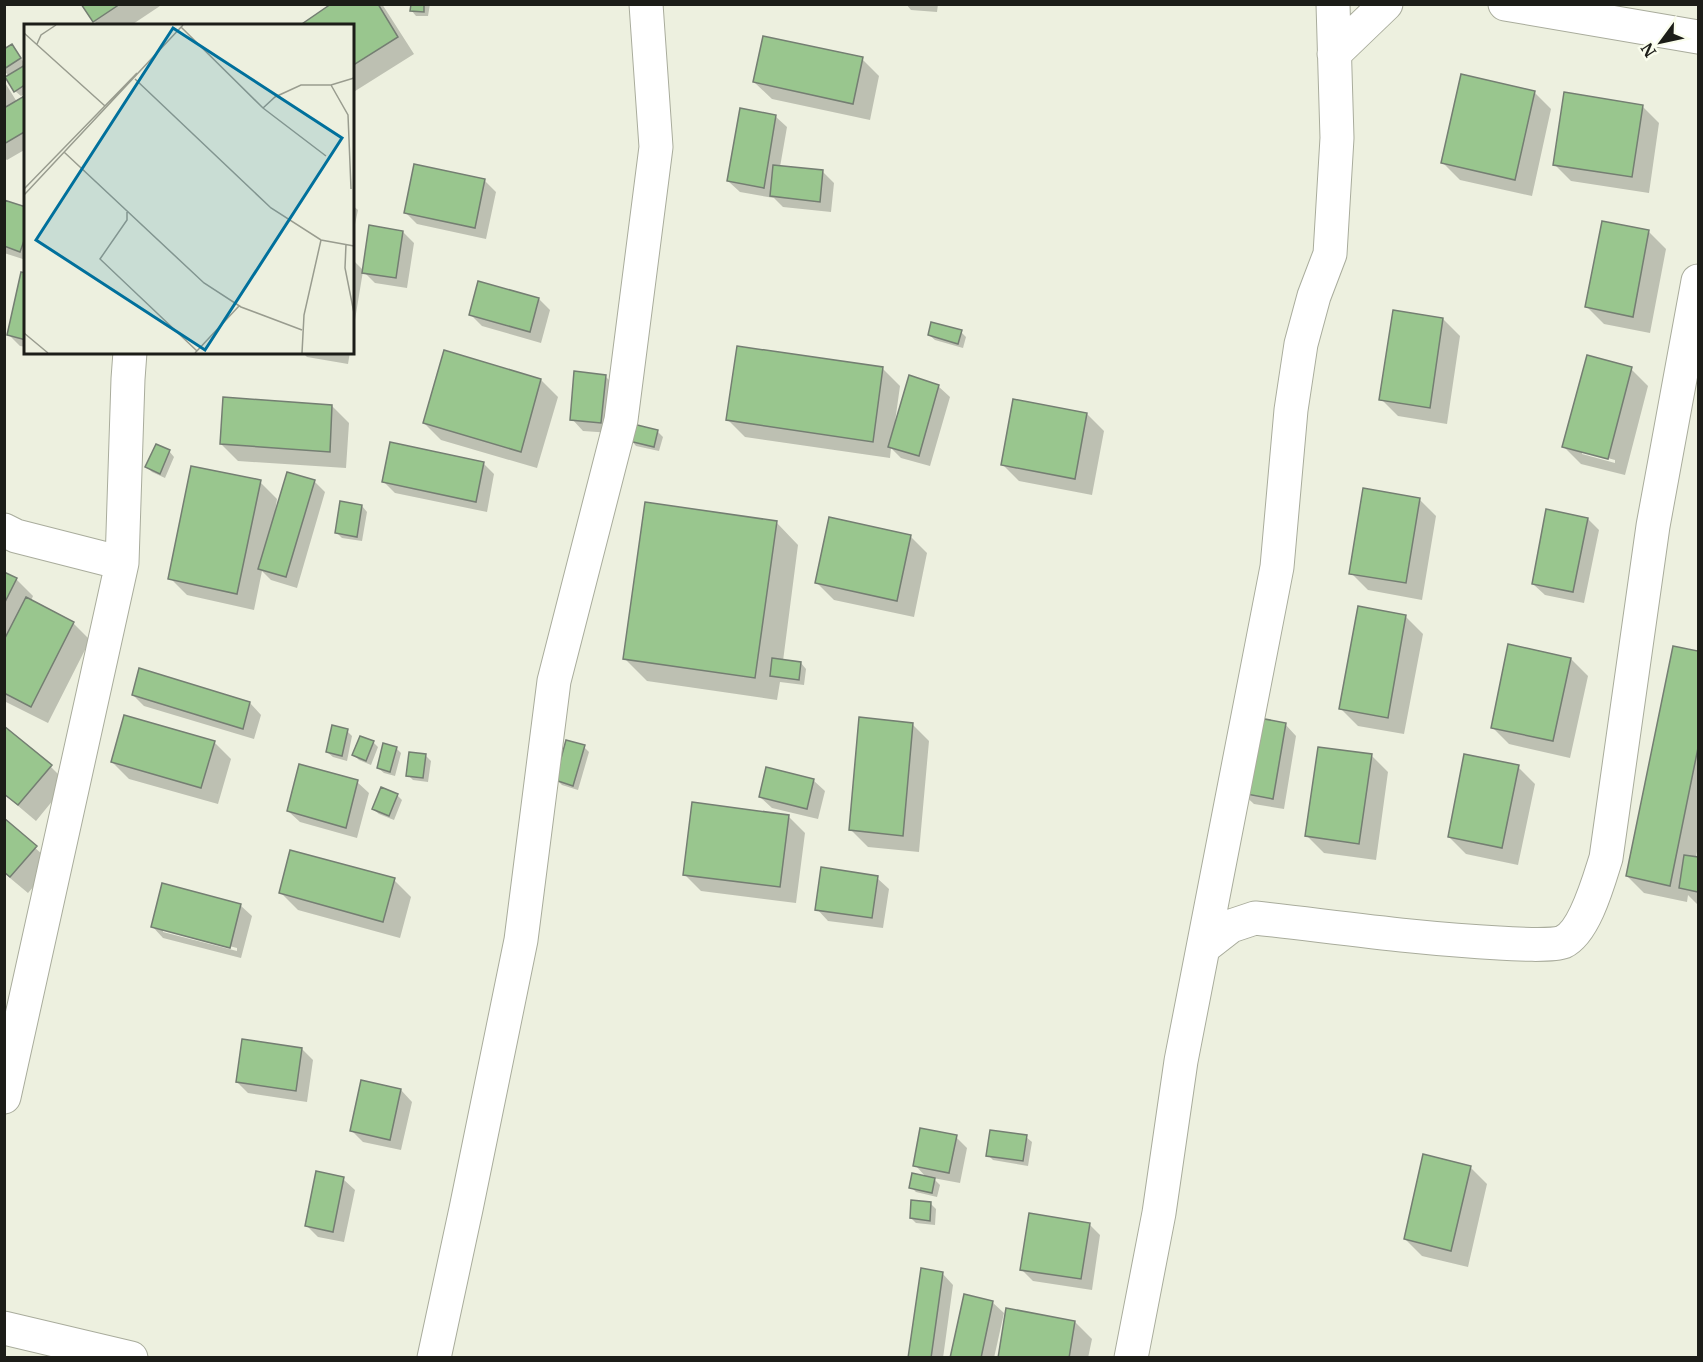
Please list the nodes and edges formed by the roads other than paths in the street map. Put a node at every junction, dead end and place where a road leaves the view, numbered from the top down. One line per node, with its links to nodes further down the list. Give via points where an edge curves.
1 (646, 4): 15 (street, via 656,147 621,420 554,681 521,940)
2 (1333, 4): 6 (street)
3 (1386, 4): 6 (street)
4 (1505, 4): 5 (street)
5 (1698, 37)
6 (1334, 54): 11 (street, via 1337,138 1330,254 1301,344 1277,567)
7 (1698, 281): 11 (street, via 1653,526 1606,858 1592,903 1577,928 1563,942 1524,944 1458,941 1255,918 1231,926)
8 (130, 354): 10 (street)
9 (4, 530): 10 (street)
10 (122, 563): 12 (street)
11 (1204, 947): 16 (street)
12 (4, 1097)
13 (4, 1328): 14 (street)
14 (131, 1358)
15 (434, 1358)
16 (1131, 1358)

